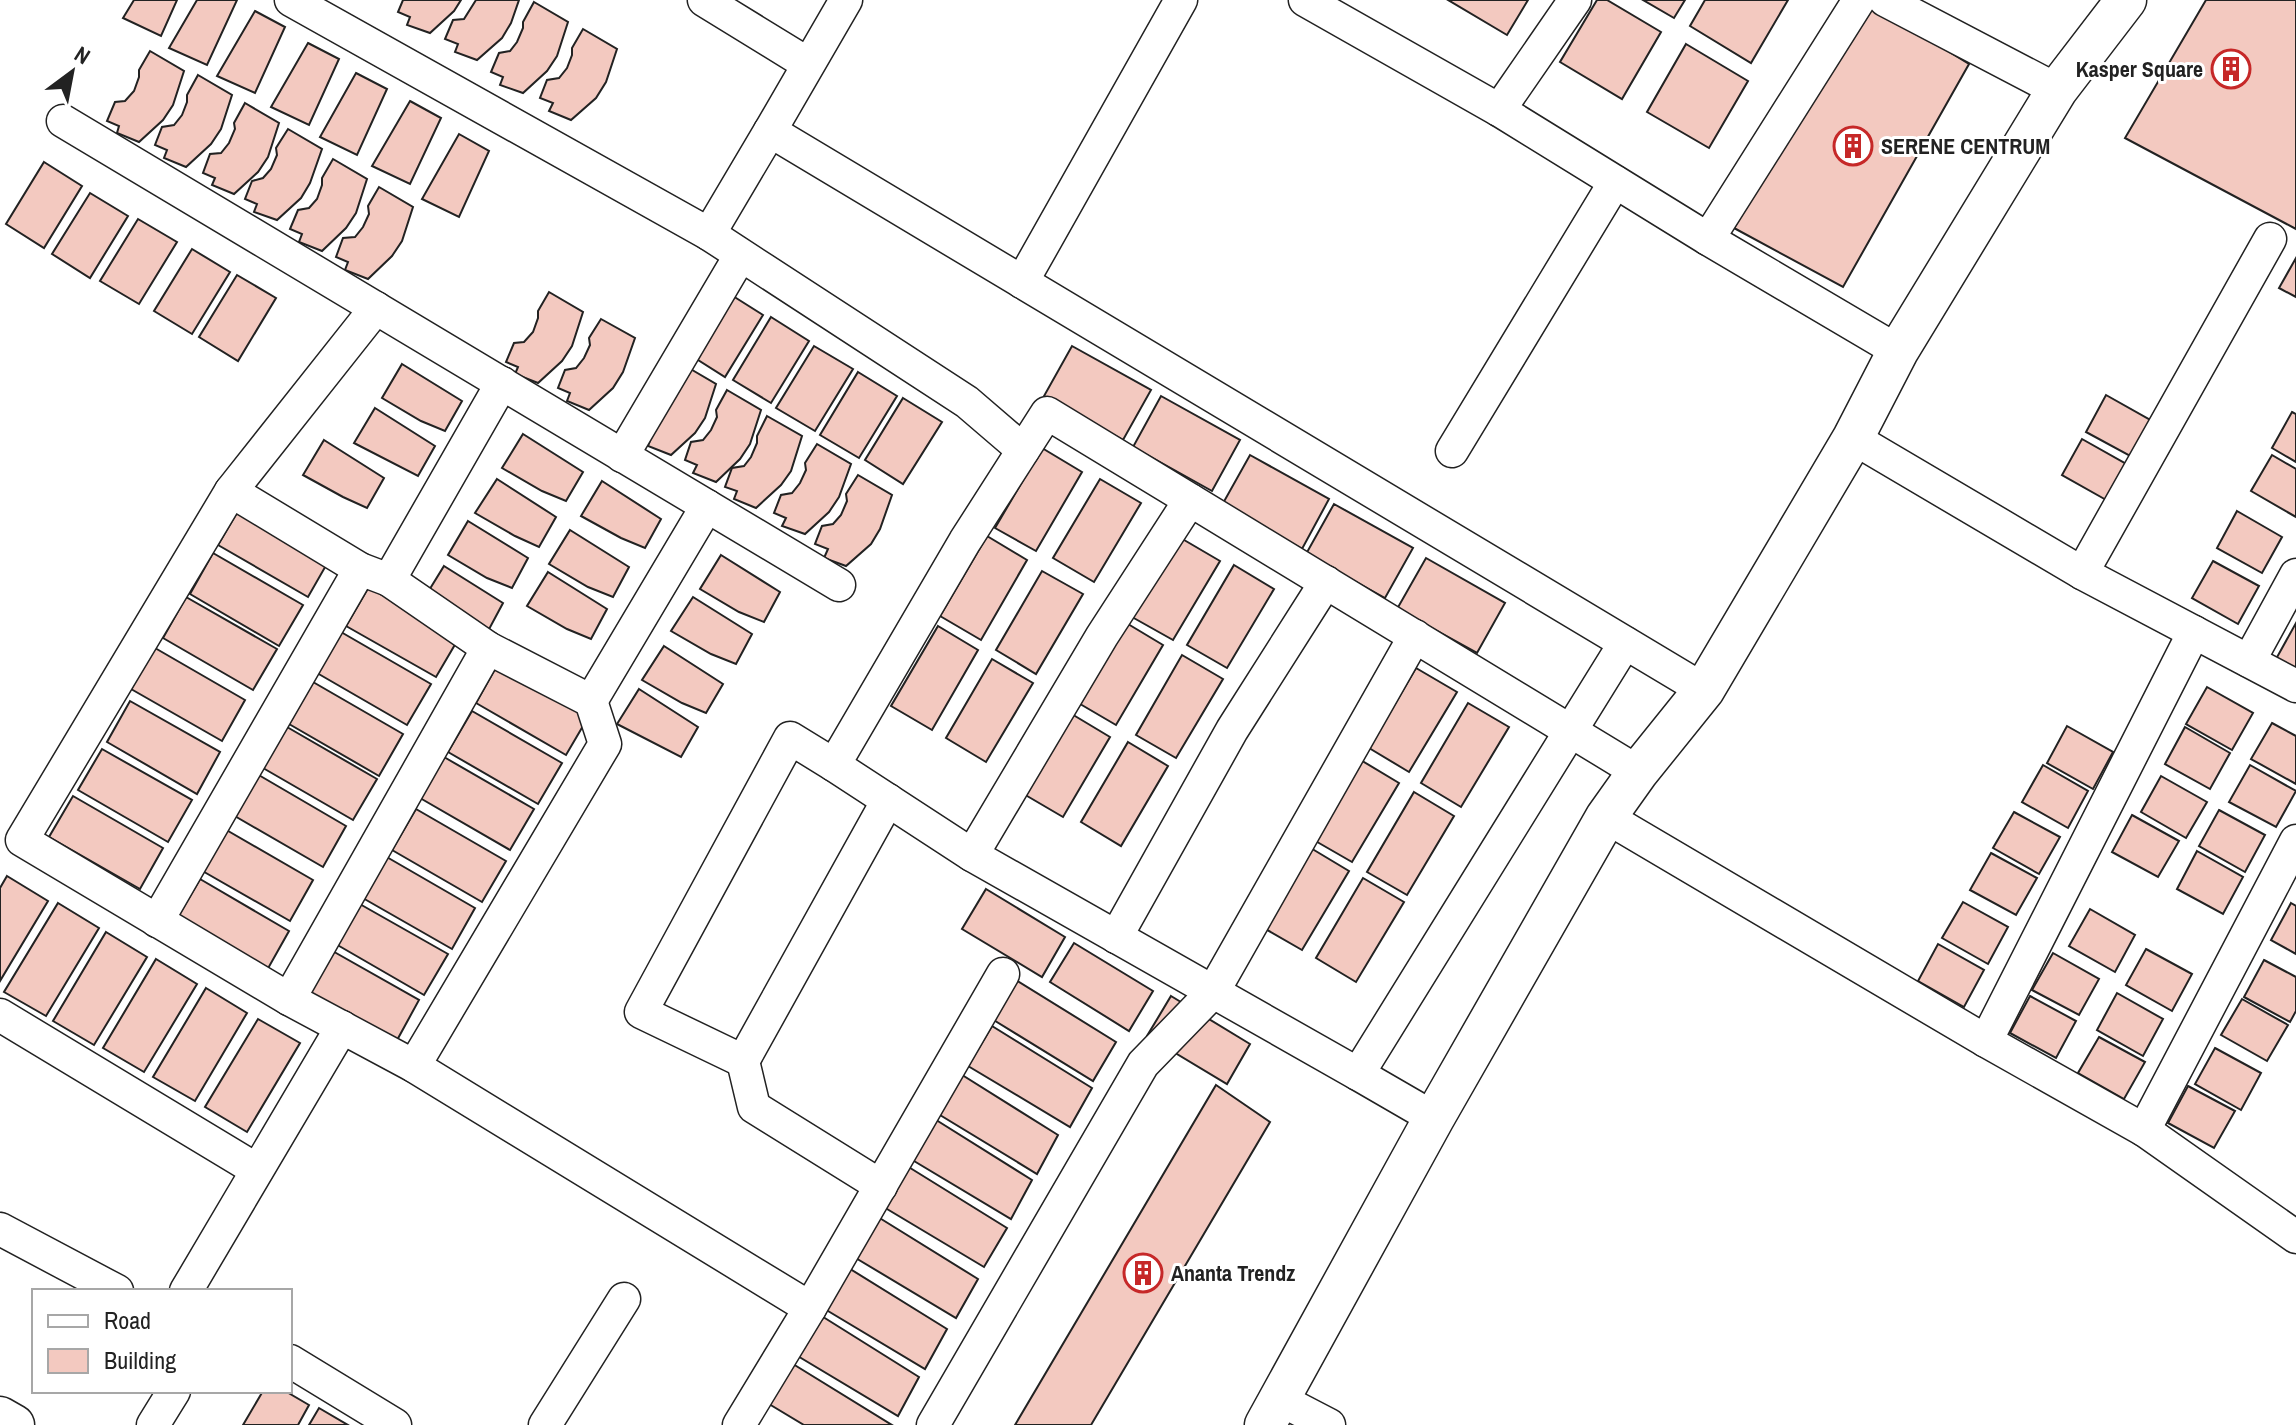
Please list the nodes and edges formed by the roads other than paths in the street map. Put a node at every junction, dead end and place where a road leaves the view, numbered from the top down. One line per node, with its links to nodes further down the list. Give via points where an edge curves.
1 (291, 0): 16 (street)
2 (704, 0): 10 (street)
3 (846, 0): 10 (street)
4 (1181, 0): 20 (street)
5 (1575, 0): 12 (street)
6 (1859, 0): 17 (street)
7 (1885, 0): 11 (street)
8 (2126, 0): 11 (street)
9 (1311, 1): 12 (street)
10 (808, 64): 14 (street)
11 (2057, 90): 22 (street)
12 (1499, 110): 15 (street)
13 (63, 121): 21 (street)
14 (770, 131): 16 (street); 20 (street)
15 (1615, 182): 17 (street); 26 (street)
16 (709, 234): 19 (street)
17 (1708, 239): 22 (street)
18 (2270, 239): 31 (street)
19 (740, 256): 25 (street, via 967,402); 27 (street)
20 (1022, 282): 38 (street)
21 (376, 308): 23 (street); 28 (street)
22 (1898, 351): 24 (street)
23 (502, 383): 27 (street); 32 (street)
24 (1853, 438): 31 (street); 42 (street)
25 (1023, 450): 29 (street, via 1047,413); 45 (street)
26 (1452, 451)
27 (622, 456): 30 (street)
28 (231, 491): 32 (street); 51 (street, via 22,840)
29 (1190, 500): 34 (street); 50 (street)
30 (707, 506): 35 (street); 43 (street)
31 (2082, 573): 36 (street)
32 (374, 575): 39 (street); 51 (street)
33 (2296, 575): 40 (street)
34 (1326, 582): 37 (street); 52 (street, via 1232,730)
35 (839, 585)
36 (2194, 632): 40 (street); 58 (street)
37 (1415, 636): 44 (street); 54 (street)
38 (1631, 647): 42 (street); 44 (street)
39 (488, 648): 43 (street); 55 (street)
40 (2249, 661): 41 (street)
41 (2296, 686)
42 (1704, 690): 46 (street)
43 (591, 701): 60 (street, via 605,744)
44 (1585, 739): 46 (street); 61 (street)
45 (834, 765): 47 (street); 59 (street, via 790,738 641,1012)
46 (1638, 772): 48 (street)
47 (888, 800): 50 (street); 59 (street)
48 (1606, 817): 58 (street); 62 (street)
49 (2296, 841): 63 (street)
50 (972, 855): 52 (street)
51 (157, 921): 55 (street)
52 (1116, 937): 54 (street)
53 (1003, 974): 65 (street)
54 (1213, 992): 61 (street); 81 (street, via 1143,1064)
55 (289, 999): 57 (street)
56 (0, 1015): 64 (street)
57 (342, 1027): 60 (street); 64 (street)
58 (1986, 1041): 63 (street)
59 (743, 1061): 65 (street, via 754,1107)
60 (414, 1066): 71 (street)
61 (1362, 1076): 62 (street)
62 (1434, 1118): 74 (street)
63 (2144, 1130): 67 (street)
64 (257, 1170): 69 (street)
65 (881, 1186): 71 (street)
66 (0, 1229): 68 (street)
67 (2296, 1237)
68 (113, 1289)
69 (187, 1289)
70 (624, 1299): 79 (street)
71 (810, 1308): 80 (street)
72 (292, 1362): 78 (street)
73 (173, 1393): 77 (street)
74 (1272, 1412): 82 (street)
75 (0, 1417): 76 (street)
76 (14, 1425)
77 (153, 1425)
78 (395, 1425)
79 (545, 1425)
80 (739, 1425)
81 (933, 1425)
82 (1329, 1425)

